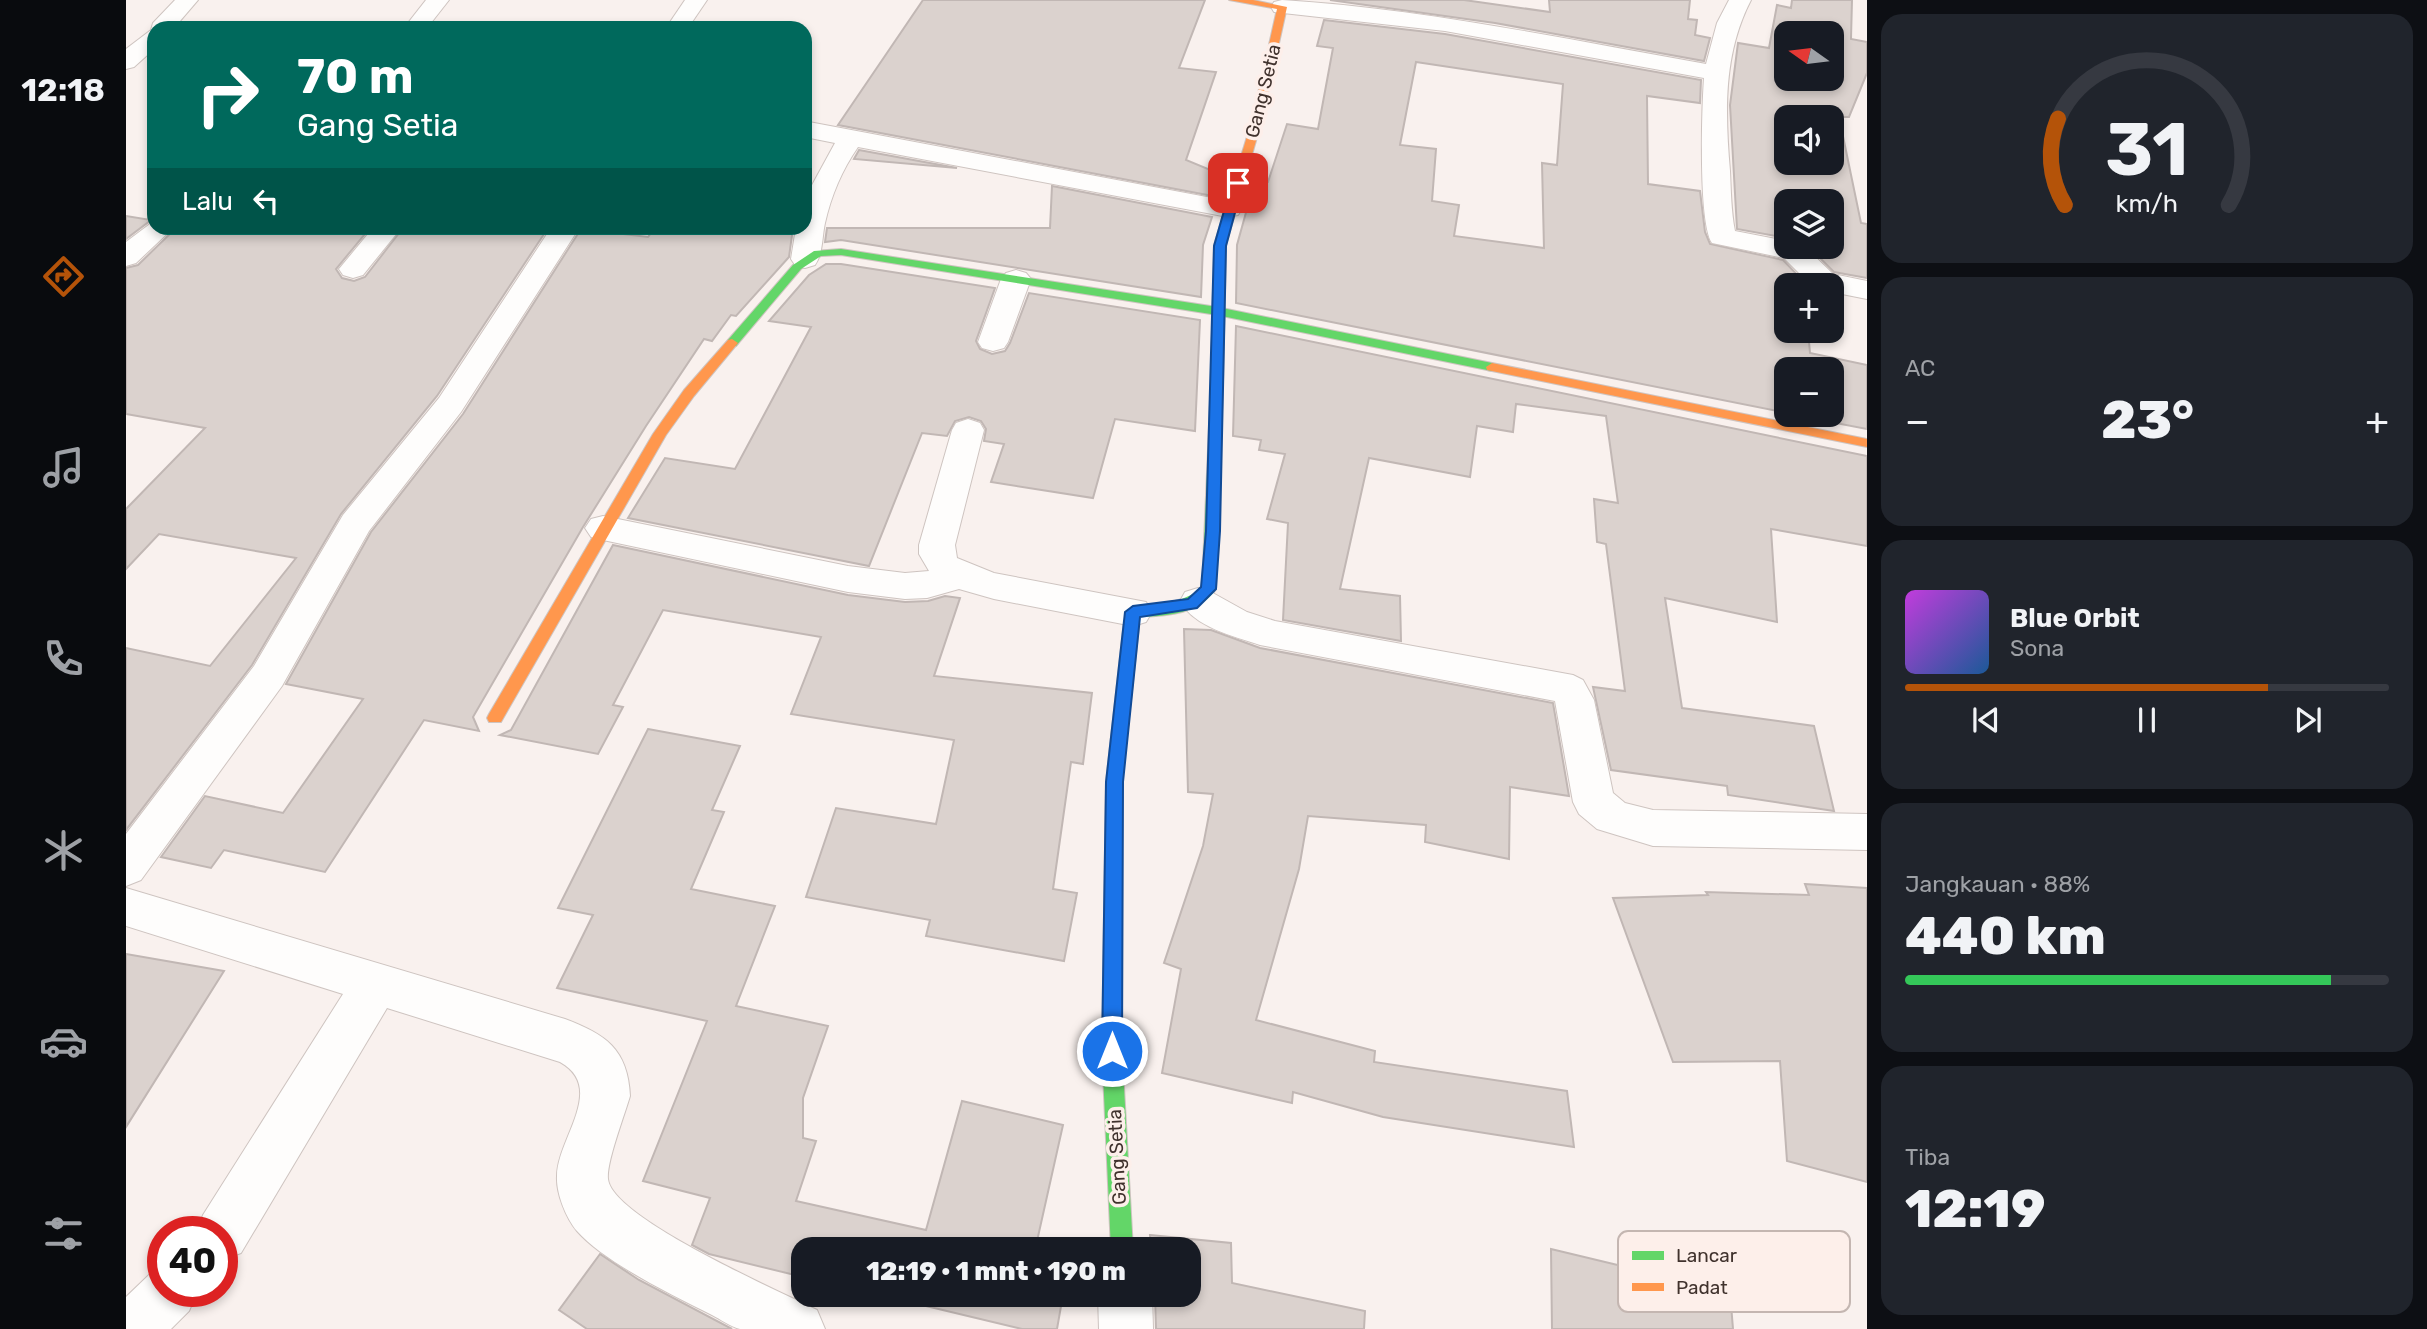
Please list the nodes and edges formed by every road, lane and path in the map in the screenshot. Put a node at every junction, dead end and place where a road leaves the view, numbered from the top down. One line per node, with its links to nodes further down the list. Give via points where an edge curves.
1 (187, 0): 7 (street)
2 (438, 0): 8 (street)
3 (696, 0): 9 (street)
4 (1234, 0): 6 (street)
5 (1740, 0): 12 (street, via 1724,29)
6 (1282, 7): 12 (street, via 1340,9 1442,23); 15 (street, Gang Setia, via 1247,157)
7 (168, 21)
8 (421, 21)
9 (682, 21)
10 (147, 42): 11 (street)
11 (126, 62)
12 (1715, 73): 25 (street, via 1722,237 1793,251 1823,281)
13 (812, 131): 14 (street)
14 (851, 138): 15 (street); 16 (street, via 832,163)
15 (1228, 209): 26 (street, Gang Setia, via 1220,246)
16 (812, 211)
17 (151, 235): 21 (street)
18 (381, 235): 23 (street)
19 (561, 235): 36 (street, via 450,405 355,524 268,676)
20 (807, 235): 22 (street)
21 (126, 257)
22 (806, 259): 24 (street, via 818,253 841,252); 30 (street, via 689,393)
23 (353, 269)
24 (1016, 279): 26 (street); 27 (street)
25 (1867, 290)
26 (1217, 311): 29 (street); 32 (street, Gang Setia, via 1210,579 1209,589)
27 (993, 342)
28 (968, 430): 31 (street, via 937,545 939,561)
29 (1867, 443)
30 (603, 528): 31 (street, via 860,580 905,586); 34 (street)
31 (959, 576): 33 (street)
32 (1198, 601): 33 (street); 35 (street, via 1234,622 1273,635 1569,691 1594,802 1612,817 1653,828)
33 (1133, 612): 40 (street, Gang Setia, via 1114,782 1112,1051)
34 (495, 718)
35 (1867, 832)
36 (126, 867)
37 (126, 907): 38 (street)
38 (376, 983): 39 (street); 44 (street, via 586,1050 603,1069 606,1083 582,1176 596,1213 684,1273)
39 (233, 1216)
40 (1121, 1237)
41 (154, 1307): 43 (street)
42 (1125, 1307): 45 (street)
43 (137, 1329)
44 (797, 1329)
45 (1126, 1329)

